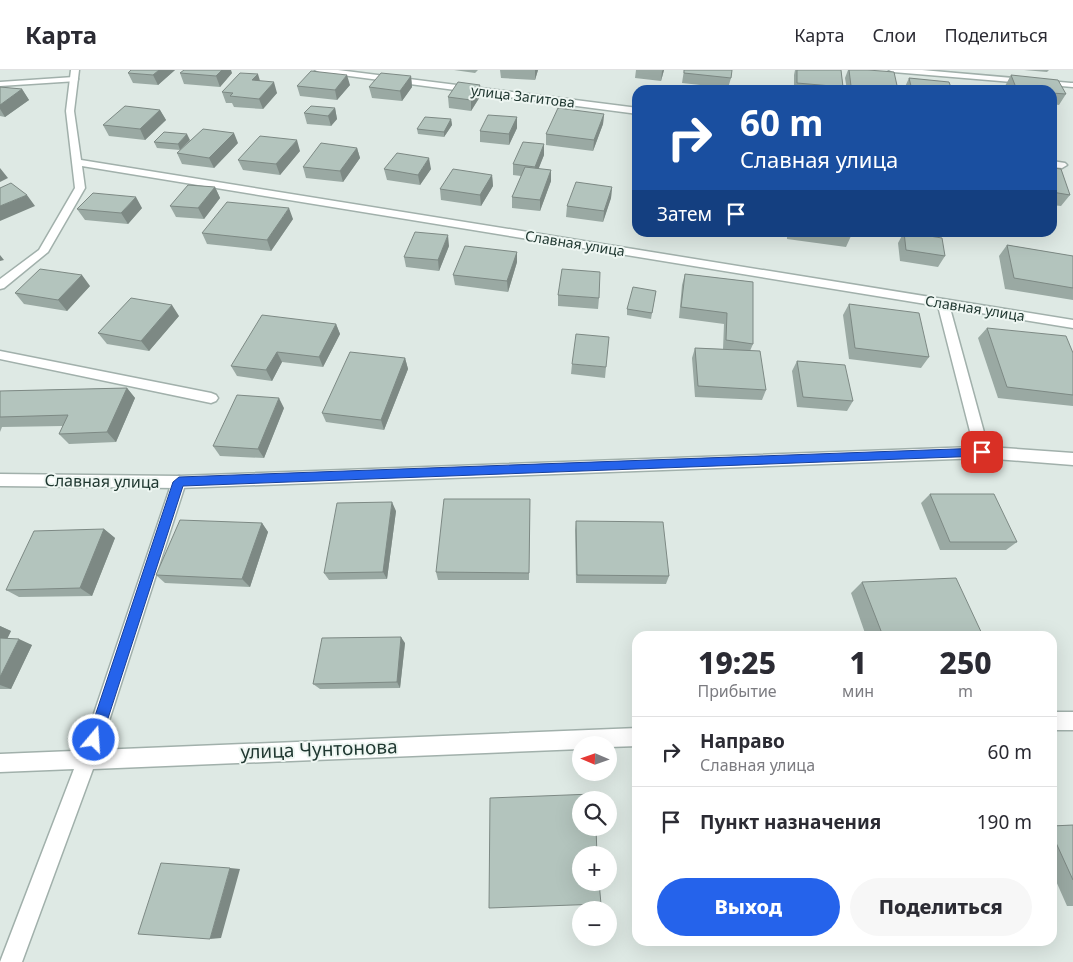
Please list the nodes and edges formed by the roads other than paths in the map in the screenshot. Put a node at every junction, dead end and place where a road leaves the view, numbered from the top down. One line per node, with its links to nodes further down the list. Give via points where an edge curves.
1 (319, 70): 6 (street, улица Загитова)
2 (893, 70): 5 (street)
3 (74, 75): 4 (street); 7 (street, via 70,110)
4 (0, 84)
5 (1071, 85)
6 (632, 110)
7 (77, 162): 8 (street, via 80,188 43,252); 9 (street, Славная улица)
8 (0, 285)
9 (943, 304): 10 (street, Славная улица); 13 (street)
10 (1073, 324)
11 (0, 355): 12 (street)
12 (211, 398)
13 (982, 452): 14 (street, Славная улица); 16 (street, Славная улица)
14 (1073, 459)
15 (0, 480): 16 (street, Славная улица)
16 (179, 482): 20 (street)
17 (1073, 720): 18 (street)
18 (1057, 721)
19 (632, 737): 20 (street, улица Чунтонова)
20 (88, 758): 21 (street, улица Чунтонова); 22 (street)
21 (0, 763)
22 (12, 962)

